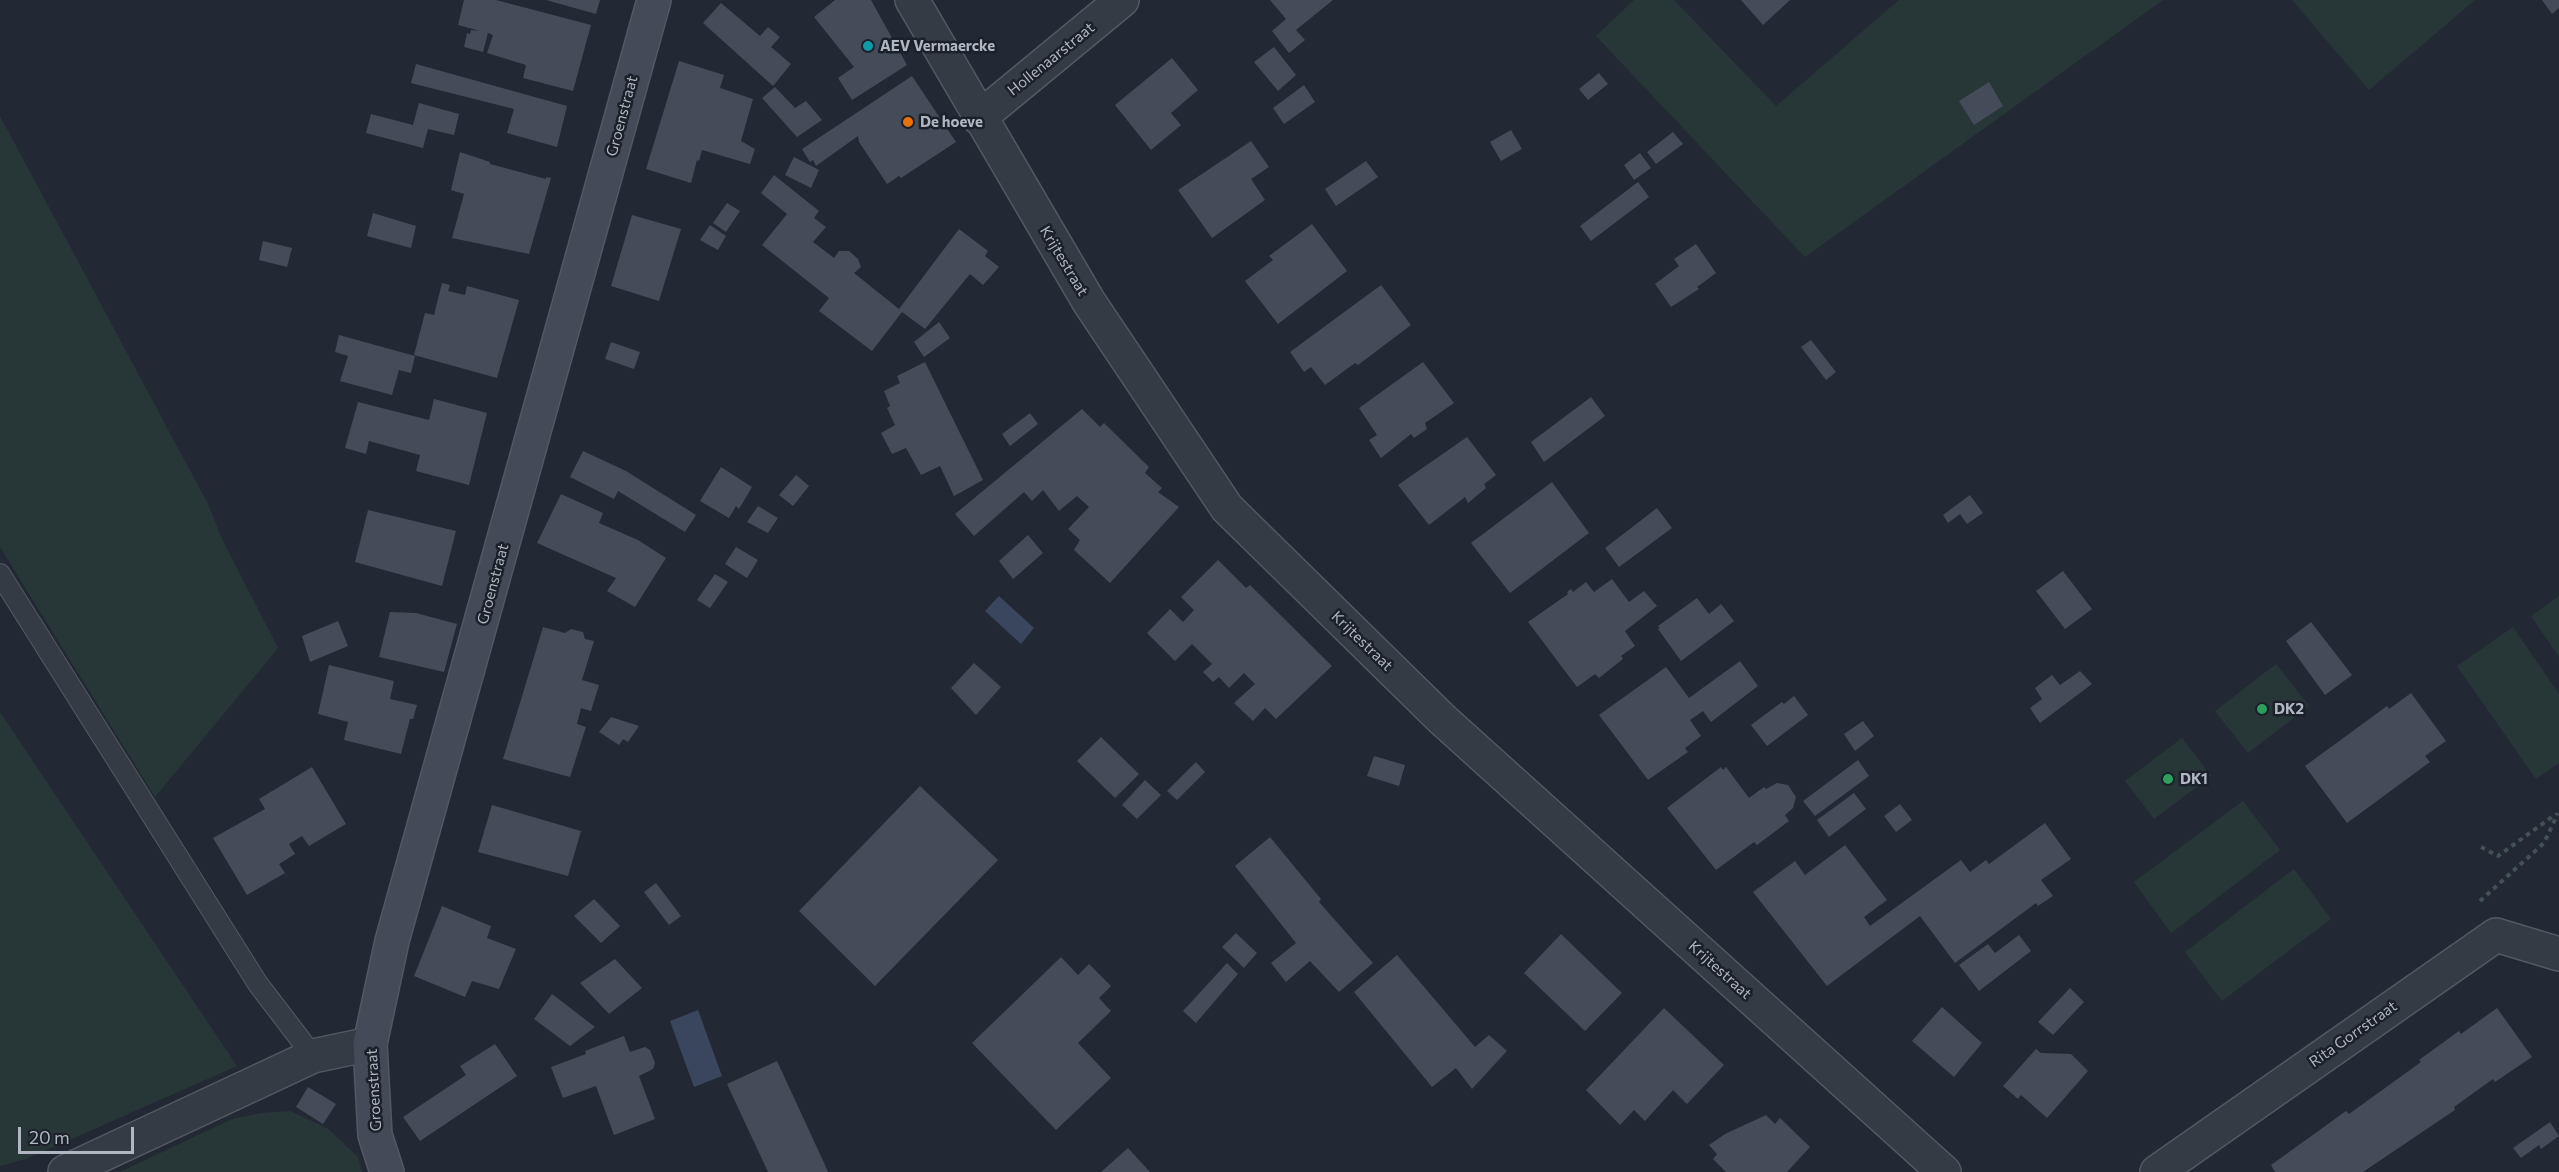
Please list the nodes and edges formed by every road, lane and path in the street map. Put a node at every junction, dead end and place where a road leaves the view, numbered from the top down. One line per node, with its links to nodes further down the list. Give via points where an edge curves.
1 (654, 0): 10 (street, Groenstraat, via 394,932)
2 (912, 0): 4 (street, Krijtestraat)
3 (1122, 0): 4 (street, Hollenaarstraat)
4 (979, 117): 14 (street, Krijtestraat, via 1089,302 1227,508 1442,719)
5 (0, 574): 11 (lane, via 258,984)
6 (2558, 812): 7 (path, via 2498,856); 8 (path, via 2544,843)
7 (2481, 847)
8 (2475, 906)
9 (2559, 954): 15 (street, Rita Gorrstraat, via 2496,935)
10 (370, 1044): 11 (street); 13 (street, Groenstraat, via 375,1135)
11 (313, 1056): 12 (street)
12 (65, 1172)
13 (387, 1172)
14 (1944, 1172)
15 (2157, 1172)

